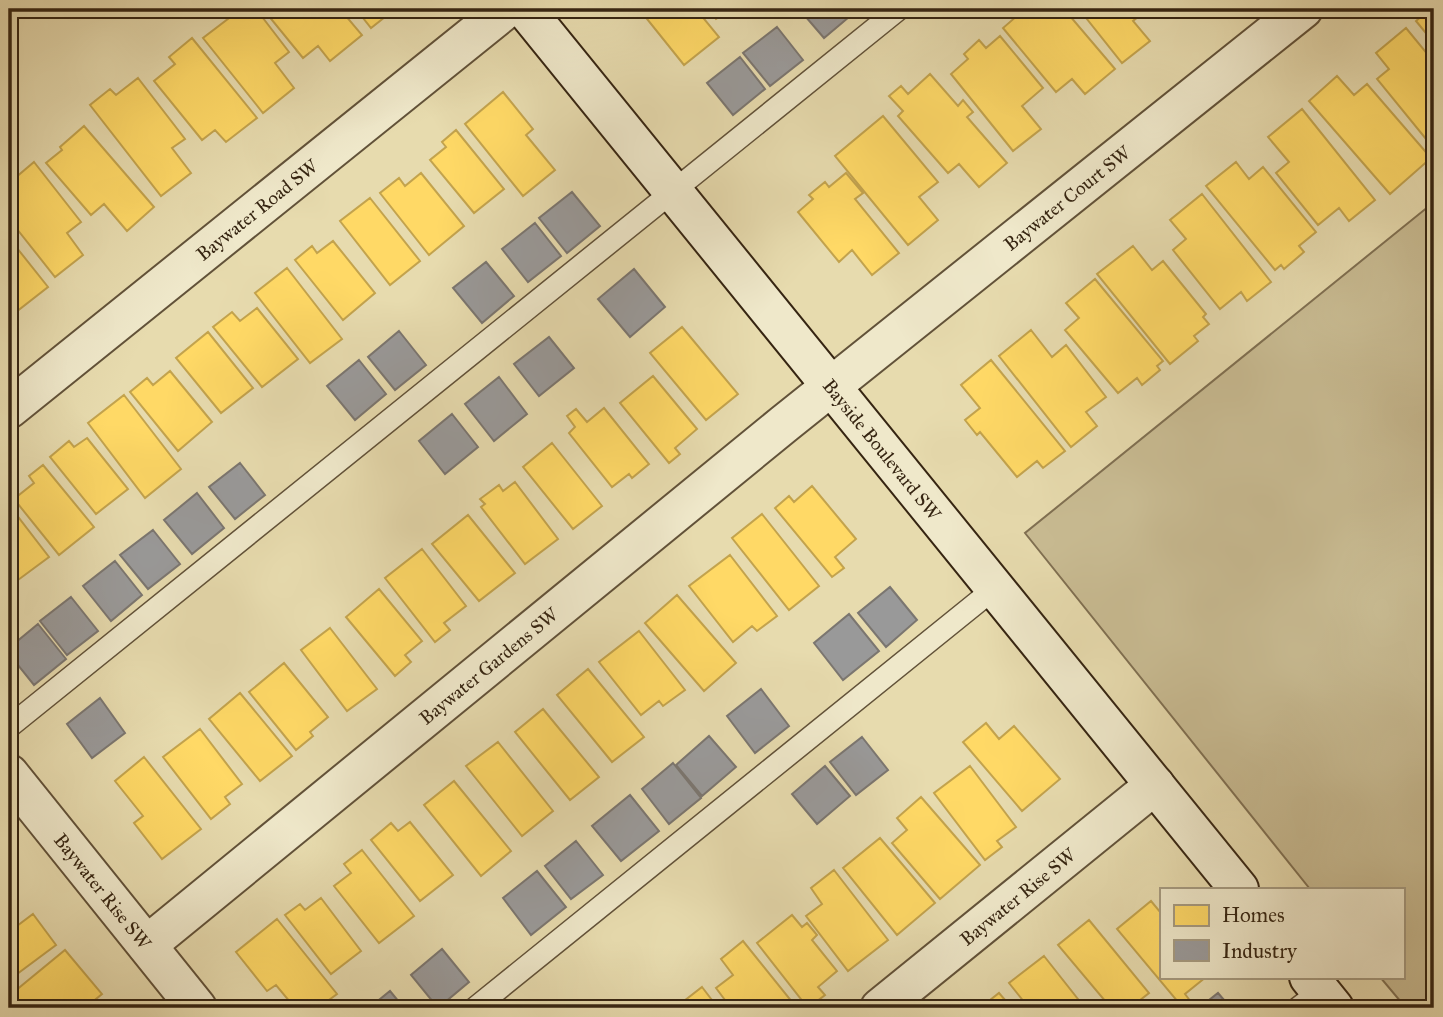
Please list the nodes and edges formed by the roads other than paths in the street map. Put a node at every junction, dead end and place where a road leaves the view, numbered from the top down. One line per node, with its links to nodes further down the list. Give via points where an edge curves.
1 (506, 9): 7 (street, Baywater Road SW)
2 (525, 9): 5 (street, Bayside Boulevard SW)
3 (899, 9): 5 (lane)
4 (1303, 9): 6 (street, Baywater Court SW)
5 (673, 191): 6 (street, Bayside Boulevard SW); 9 (lane)
6 (831, 386): 8 (street, Bayside Boulevard SW); 13 (street, Baywater Gardens SW)
7 (9, 409)
8 (995, 588): 11 (street, Bayside Boulevard SW); 15 (lane)
9 (9, 726)
10 (9, 774): 13 (street, Baywater Rise SW)
11 (1155, 785): 12 (street, Bayside Boulevard SW); 16 (street, Baywater Rise SW)
12 (1238, 888)
13 (147, 945): 14 (street, Baywater Rise SW)
14 (197, 1008)
15 (475, 1008)
16 (880, 1008)

